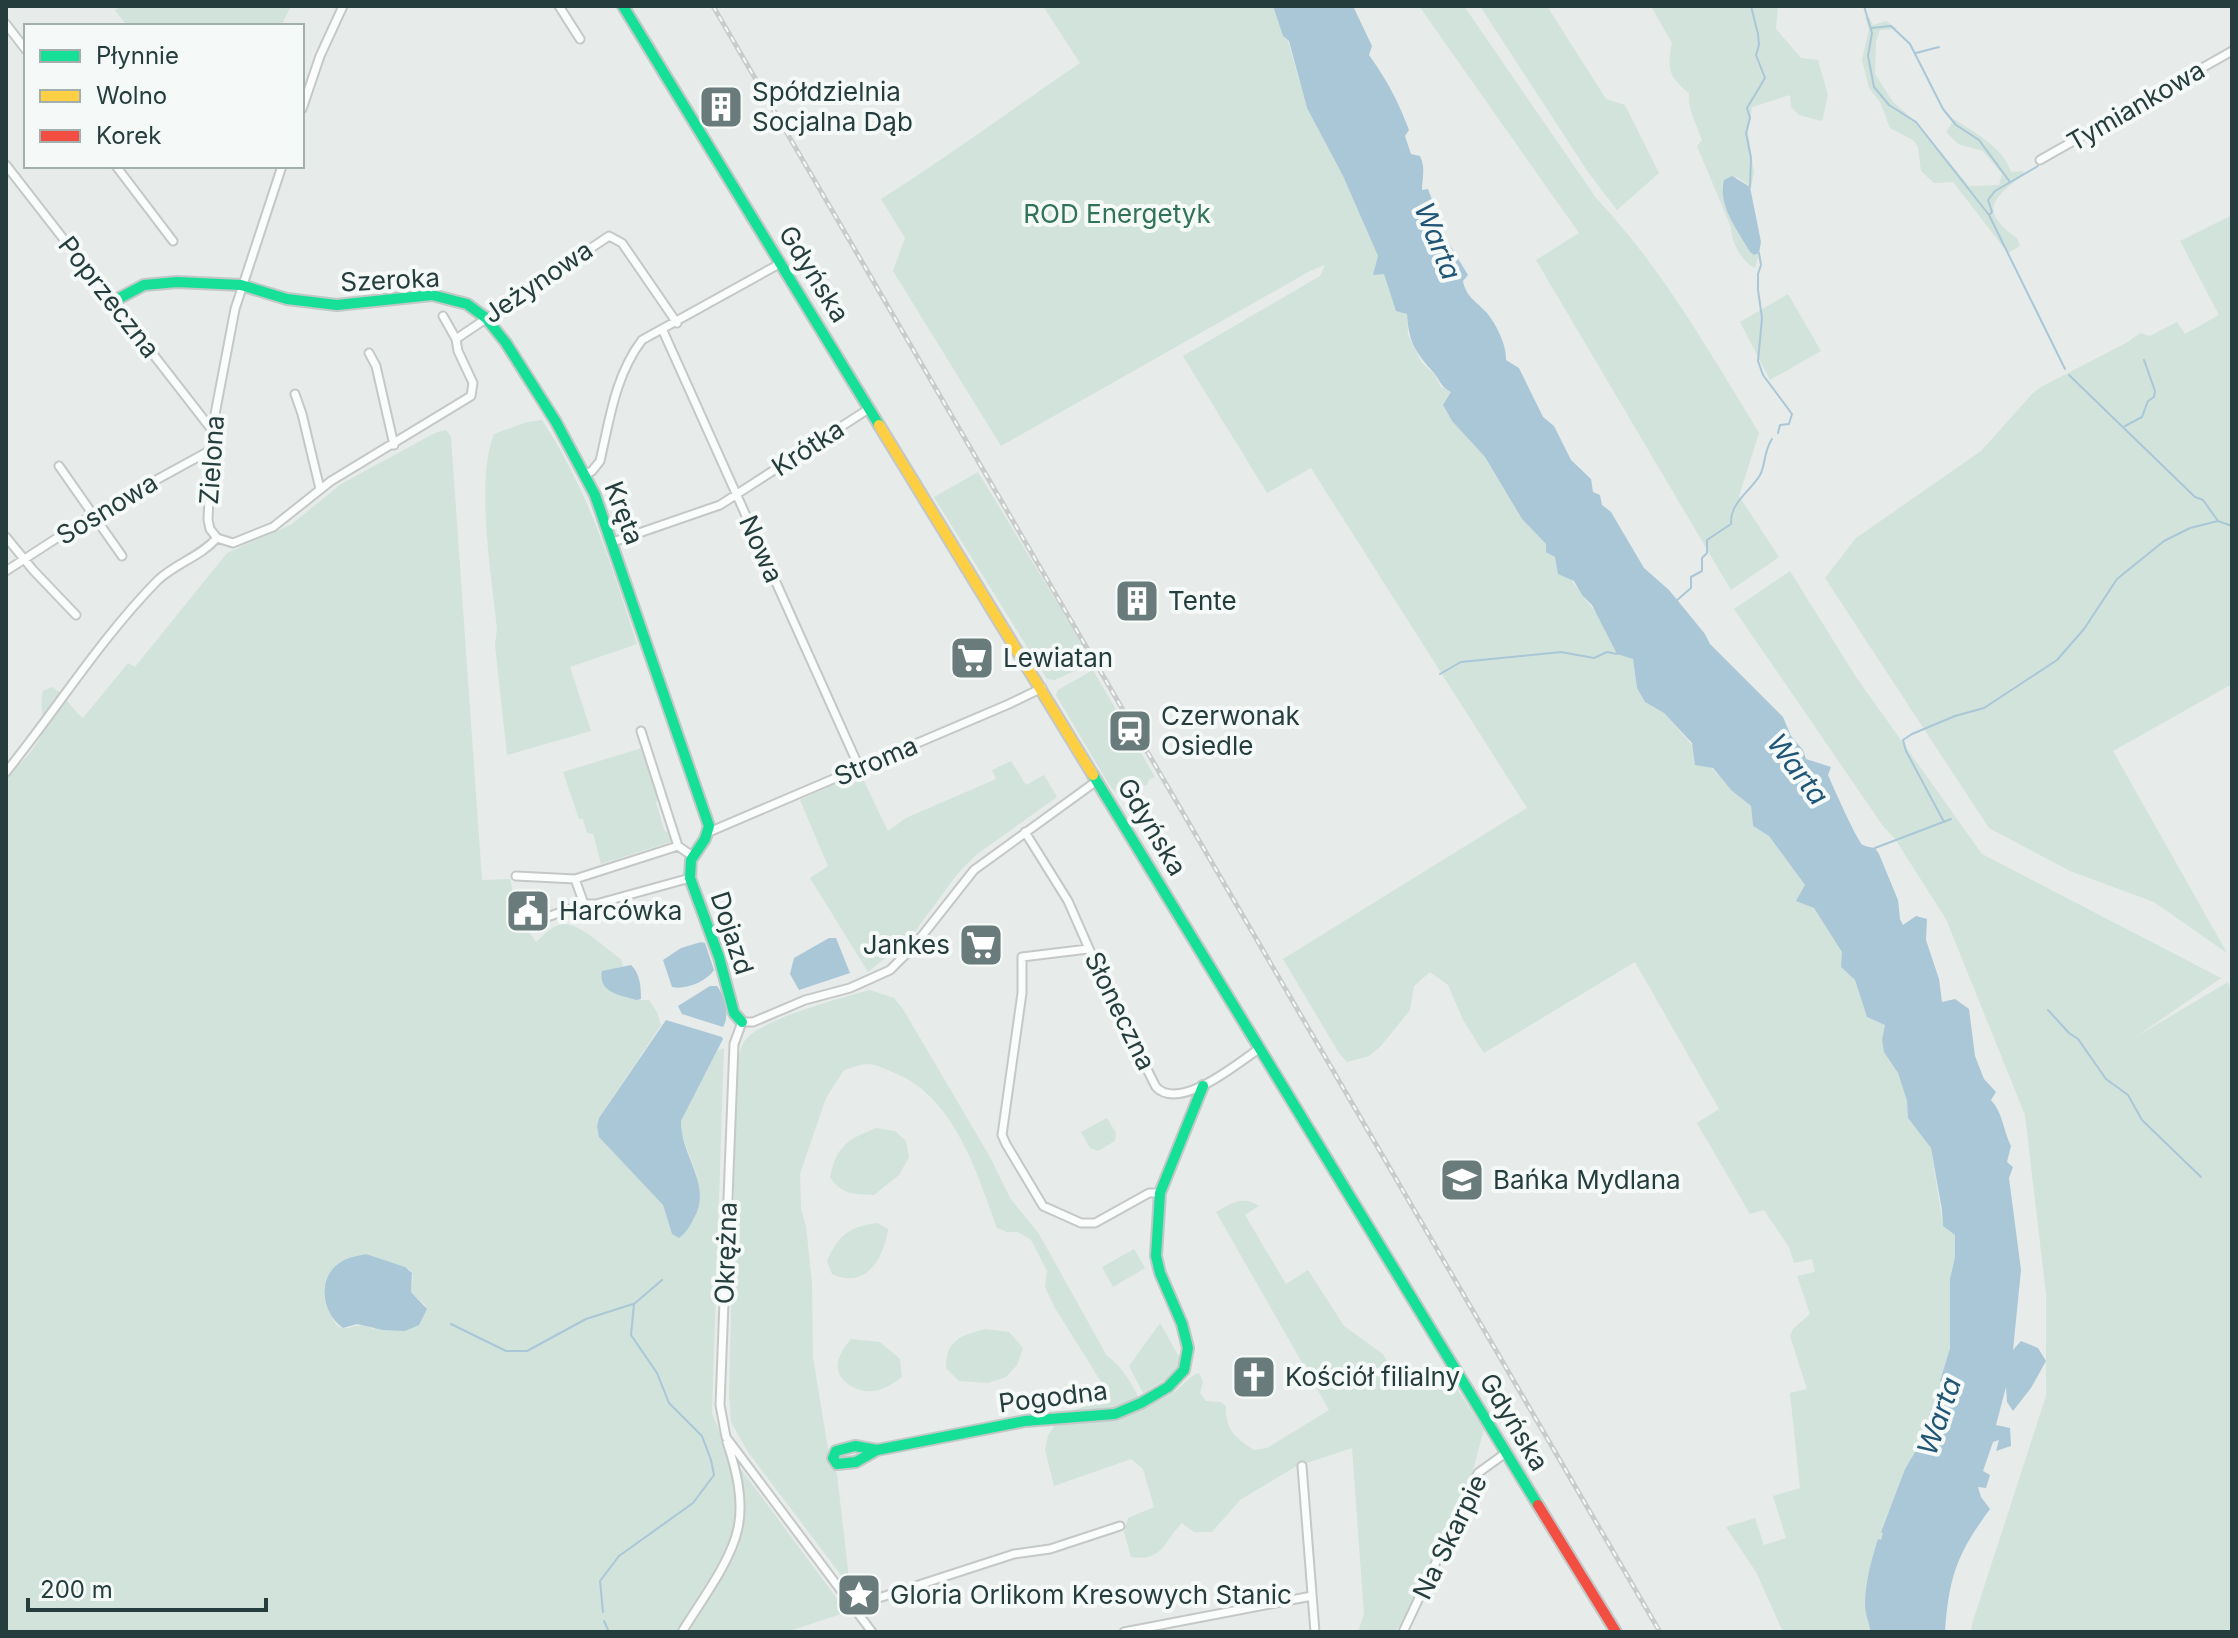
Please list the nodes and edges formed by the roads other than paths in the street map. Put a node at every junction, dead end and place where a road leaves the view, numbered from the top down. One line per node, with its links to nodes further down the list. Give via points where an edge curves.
1 (343, 6): 8 (street)
2 (559, 6): 5 (street)
3 (623, 6): 14 (main road, Gdyńska)
4 (6, 24): 6 (street)
5 (580, 39)
6 (24, 47)
7 (2232, 51): 9 (street, Tymiankowa)
8 (304, 103)
9 (2040, 160)
10 (6, 165): 16 (street, Poprzeczna)
11 (118, 168): 13 (street)
12 (281, 168): 15 (street, Zielona)
13 (173, 241)
14 (781, 263): 19 (street, Kręta); 24 (main road, Gdyńska)
15 (241, 285): 16 (main road, Szeroka, via 159,282); 18 (main road, Szeroka, via 327,305 432,295 467,304); 25 (street, Zielona)
16 (112, 302): 25 (street, Poprzeczna)
17 (443, 316): 21 (street)
18 (486, 318): 19 (street, Jeżynowa, via 609,236 622,243); 21 (street, Jeżynowa); 29 (main road, Szeroka)
19 (677, 323): 20 (street, Kręta)
20 (663, 331): 29 (street, Kręta, via 642,340 629,358 600,461); 31 (street, Nowa)
21 (456, 339): 26 (street, via 473,383 471,396)
22 (369, 353): 26 (street)
23 (295, 394): 30 (street)
24 (870, 408): 31 (street, Krótka); 40 (main road, Gdyńska)
25 (212, 430): 27 (street, Zielona)
26 (394, 445): 30 (street)
27 (209, 451): 32 (street, Sosnowa); 34 (street, Zielona, via 208,520)
28 (59, 466): 32 (street)
29 (586, 474): 35 (main road, Kręta)
30 (320, 489): 34 (street, via 259,534 233,543)
31 (736, 494): 35 (street, Krótka, via 720,505); 42 (street, Nowa)
32 (94, 514): 36 (street); 37 (street, Sosnowa)
33 (6, 537): 37 (street)
34 (217, 538): 43 (street, Zielona, via 160,578 139,601)
35 (613, 542): 45 (main road, Kręta)
36 (122, 556)
37 (24, 559): 38 (street, Sosnowa); 39 (street)
38 (6, 571)
39 (76, 615)
40 (1042, 688): 42 (street, Stroma); 44 (main road, Gdyńska)
41 (641, 731): 47 (street)
42 (859, 767): 45 (street, Stroma)
43 (6, 772)
44 (1098, 780): 46 (street); 56 (main road, Gdyńska)
45 (709, 832): 48 (main road)
46 (1025, 832): 54 (street, Słoneczna, via 1068,901); 55 (street, via 966,878 890,970)
47 (678, 846): 48 (street); 51 (street)
48 (691, 855): 50 (main road, Dojazd)
49 (516, 876): 51 (street)
50 (690, 878): 52 (street); 55 (main road, Dojazd, via 734,1013)
51 (575, 879): 52 (street)
52 (584, 904): 53 (street)
53 (533, 922)
54 (1088, 949): 57 (street, Słoneczna, via 1156,1087 1168,1095); 58 (street, via 1022,957 1022,993 1002,1135 1043,1206 1081,1223 1095,1223 1149,1193)
55 (742, 1022): 59 (street, Okrężna, via 732,1060 720,1405)
56 (1260, 1048): 57 (street, Słoneczna); 61 (main road, Gdyńska)
57 (1203, 1086): 58 (main road, Pogodna)
58 (1160, 1193): 60 (main road, Pogodna, via 1156,1256 1188,1348 1179,1378 1150,1399 1115,1414 1025,1421)
59 (726, 1437): 65 (street, Okrężna); 67 (street, via 738,1489 738,1529)
60 (877, 1450)
61 (1507, 1452): 71 (street, Na Skarpie, via 1478,1473); 72 (main road, Gdyńska)
62 (1302, 1466): 64 (street)
63 (1120, 1526): 65 (street)
64 (1312, 1596): 66 (street); 70 (street)
65 (854, 1606): 68 (street, Okrężna)
66 (1152, 1629): 69 (street)
67 (682, 1632)
68 (872, 1632)
69 (1124, 1632)
70 (1315, 1632)
71 (1403, 1632)
72 (1616, 1632)

